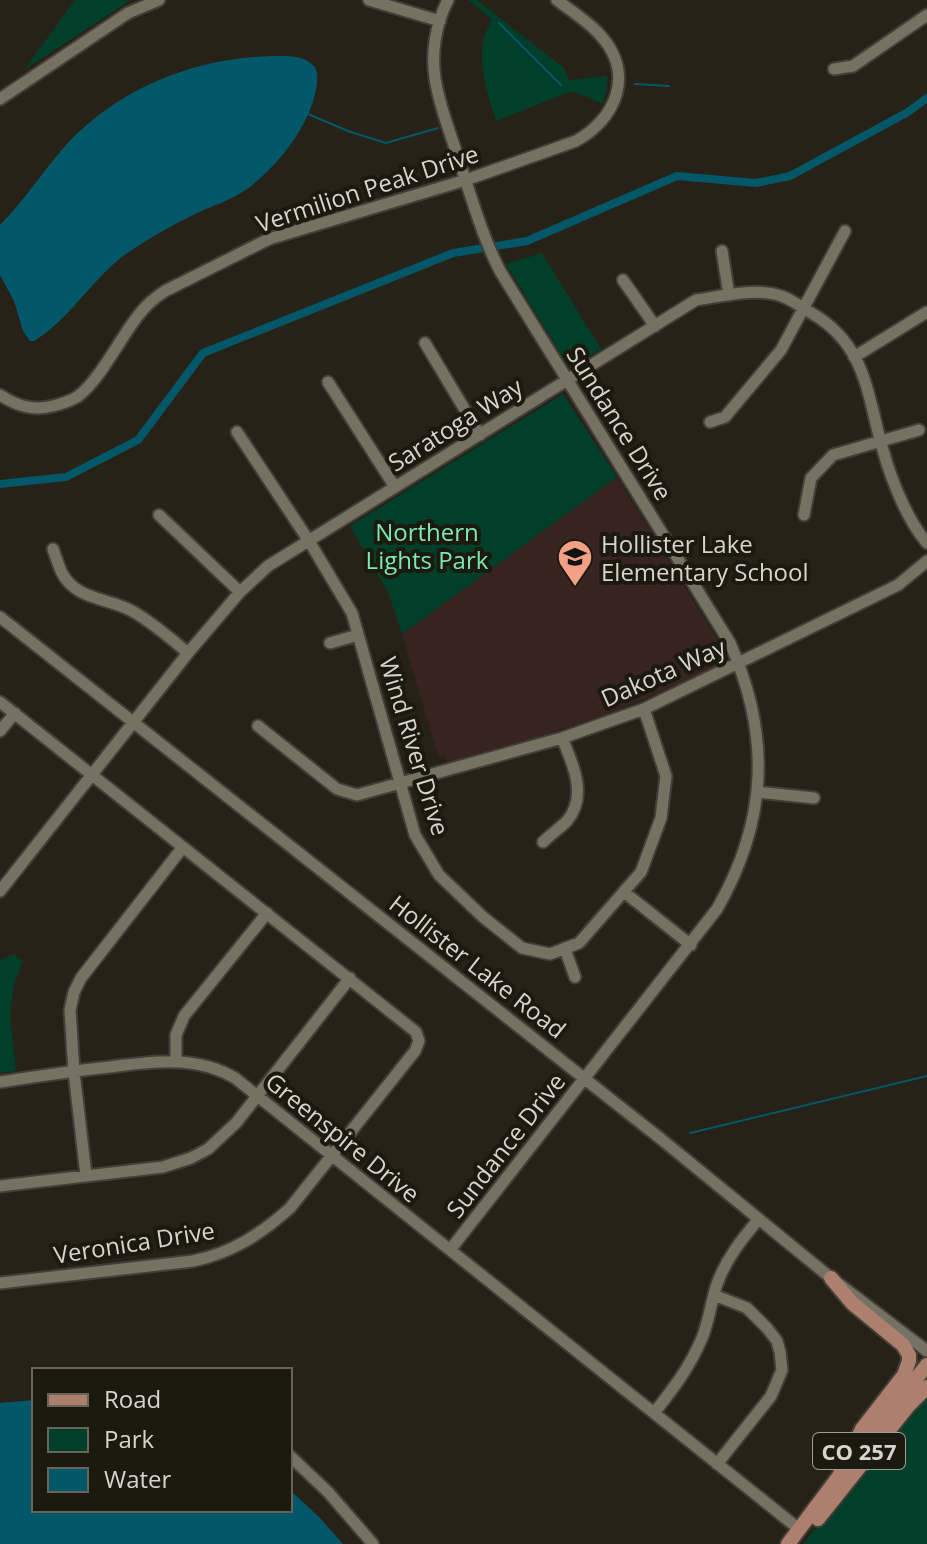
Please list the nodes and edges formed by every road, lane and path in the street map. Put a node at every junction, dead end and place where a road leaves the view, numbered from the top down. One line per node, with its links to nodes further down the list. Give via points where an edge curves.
1 (159, 0): 8 (street, via 128,13)
2 (369, 0): 6 (street)
3 (448, 0): 6 (street, Sundance Drive)
4 (557, 0): 9 (street, Vermilion Peak Drive, via 608,45 619,77 612,106 599,126 576,141)
5 (927, 15): 7 (street, via 853,66)
6 (440, 21): 9 (street, Sundance Drive, via 435,78)
7 (834, 69)
8 (0, 99)
9 (466, 180): 19 (street, Sundance Drive, via 496,262); 21 (street, Vermilion Peak Drive, via 269,239 165,291 140,312 76,397 29,408)
10 (845, 231): 14 (street)
11 (722, 251): 13 (street)
12 (623, 280): 16 (street)
13 (729, 295): 14 (street, Saratoga Way, via 784,296); 16 (street, Saratoga Way, via 696,300)
14 (802, 308): 18 (street, Saratoga Way, via 824,320); 22 (street, via 781,350 725,417)
15 (927, 312): 18 (street)
16 (655, 326): 19 (street, Saratoga Way)
17 (425, 343): 25 (street)
18 (854, 357): 26 (street, Saratoga Way)
19 (568, 381): 25 (street, Saratoga Way); 39 (street, Sundance Drive)
20 (328, 382): 27 (street)
21 (0, 395)
22 (710, 422)
23 (919, 430): 26 (street)
24 (237, 432): 30 (street, Wind River Drive)
25 (480, 435): 27 (street, Saratoga Way)
26 (880, 441): 29 (street, via 833,455 811,478); 31 (street, Saratoga Way, via 902,500)
27 (395, 487): 30 (street, Saratoga Way)
28 (159, 515): 34 (street)
29 (804, 515)
30 (309, 541): 34 (street, Saratoga Way, via 268,566); 36 (street, Wind River Drive, via 352,613)
31 (927, 543)
32 (53, 549): 38 (street, via 63,576 78,591 129,609)
33 (927, 561): 39 (street, Dakota Way, via 898,585)
34 (240, 592): 38 (street, Saratoga Way)
35 (0, 617): 43 (street, Hollister Lake Road)
36 (358, 635): 37 (street); 48 (street, Wind River Drive)
37 (330, 643)
38 (188, 653): 43 (street, Saratoga Way)
39 (739, 663): 41 (street, Dakota Way); 49 (street, Sundance Drive, via 756,725)
40 (0, 702): 42 (street)
41 (644, 709): 46 (street, Dakota Way); 54 (street, via 666,776 661,818 641,872)
42 (15, 713): 45 (street); 47 (street)
43 (134, 721): 47 (street, Saratoga Way); 62 (street, Hollister Lake Road)
44 (258, 726): 48 (street, Dakota Way, via 337,789 357,795)
45 (0, 731)
46 (562, 738): 48 (street, Dakota Way); 51 (street, via 579,785 578,799 566,821)
47 (92, 774): 52 (street); 53 (street, Saratoga Way)
48 (400, 784): 57 (street, Wind River Drive, via 415,835 439,875 522,948 550,954)
49 (758, 792): 50 (street); 56 (street, Sundance Drive, via 739,867)
50 (814, 798)
51 (543, 842)
52 (183, 847): 55 (street); 61 (street, via 74,992)
53 (0, 891)
54 (624, 892): 56 (street); 57 (street, via 579,943)
55 (267, 913): 59 (street); 60 (street, via 184,1016 176,1035)
56 (691, 945): 62 (street, Sundance Drive)
57 (565, 949): 58 (street)
58 (575, 977)
59 (350, 978): 64 (street); 65 (street, Veronica Drive, via 416,1032 419,1041)
60 (176, 1061): 61 (street, Greenspire Drive); 64 (street, Greenspire Drive, via 225,1072)
61 (74, 1072): 63 (street, Greenspire Drive); 66 (street)
62 (585, 1079): 68 (street, Hollister Lake Road); 69 (street, Sundance Drive)
63 (0, 1082)
64 (257, 1096): 65 (street, Greenspire Drive); 66 (street, via 220,1139 191,1158 163,1167)
65 (332, 1156): 69 (street, Greenspire Drive); 71 (street, Veronica Drive, via 270,1226 213,1257)
66 (86, 1175): 67 (street)
67 (0, 1186)
68 (758, 1220): 70 (street, Hollister Lake Road); 72 (street, via 735,1248)
69 (450, 1250): 76 (street, Greenspire Drive)
70 (831, 1278): 73 (street, Hollister Lake Road); 79 (main road, via 909,1355 904,1375 862,1429)
71 (0, 1283)
72 (714, 1295): 76 (street, via 688,1367); 78 (street, via 747,1308 767,1328 777,1341 782,1370 771,1396)
73 (927, 1351)
74 (927, 1365): 79 (main road, CO 257)
75 (927, 1387): 80 (main road)
76 (654, 1413): 78 (street, Greenspire Drive)
77 (292, 1458): 81 (street)
78 (717, 1464): 80 (street, Greenspire Drive)
79 (839, 1476): 80 (main road, CO 257)
80 (799, 1536): 82 (main road, CO 257)
81 (373, 1544)
82 (788, 1544)

